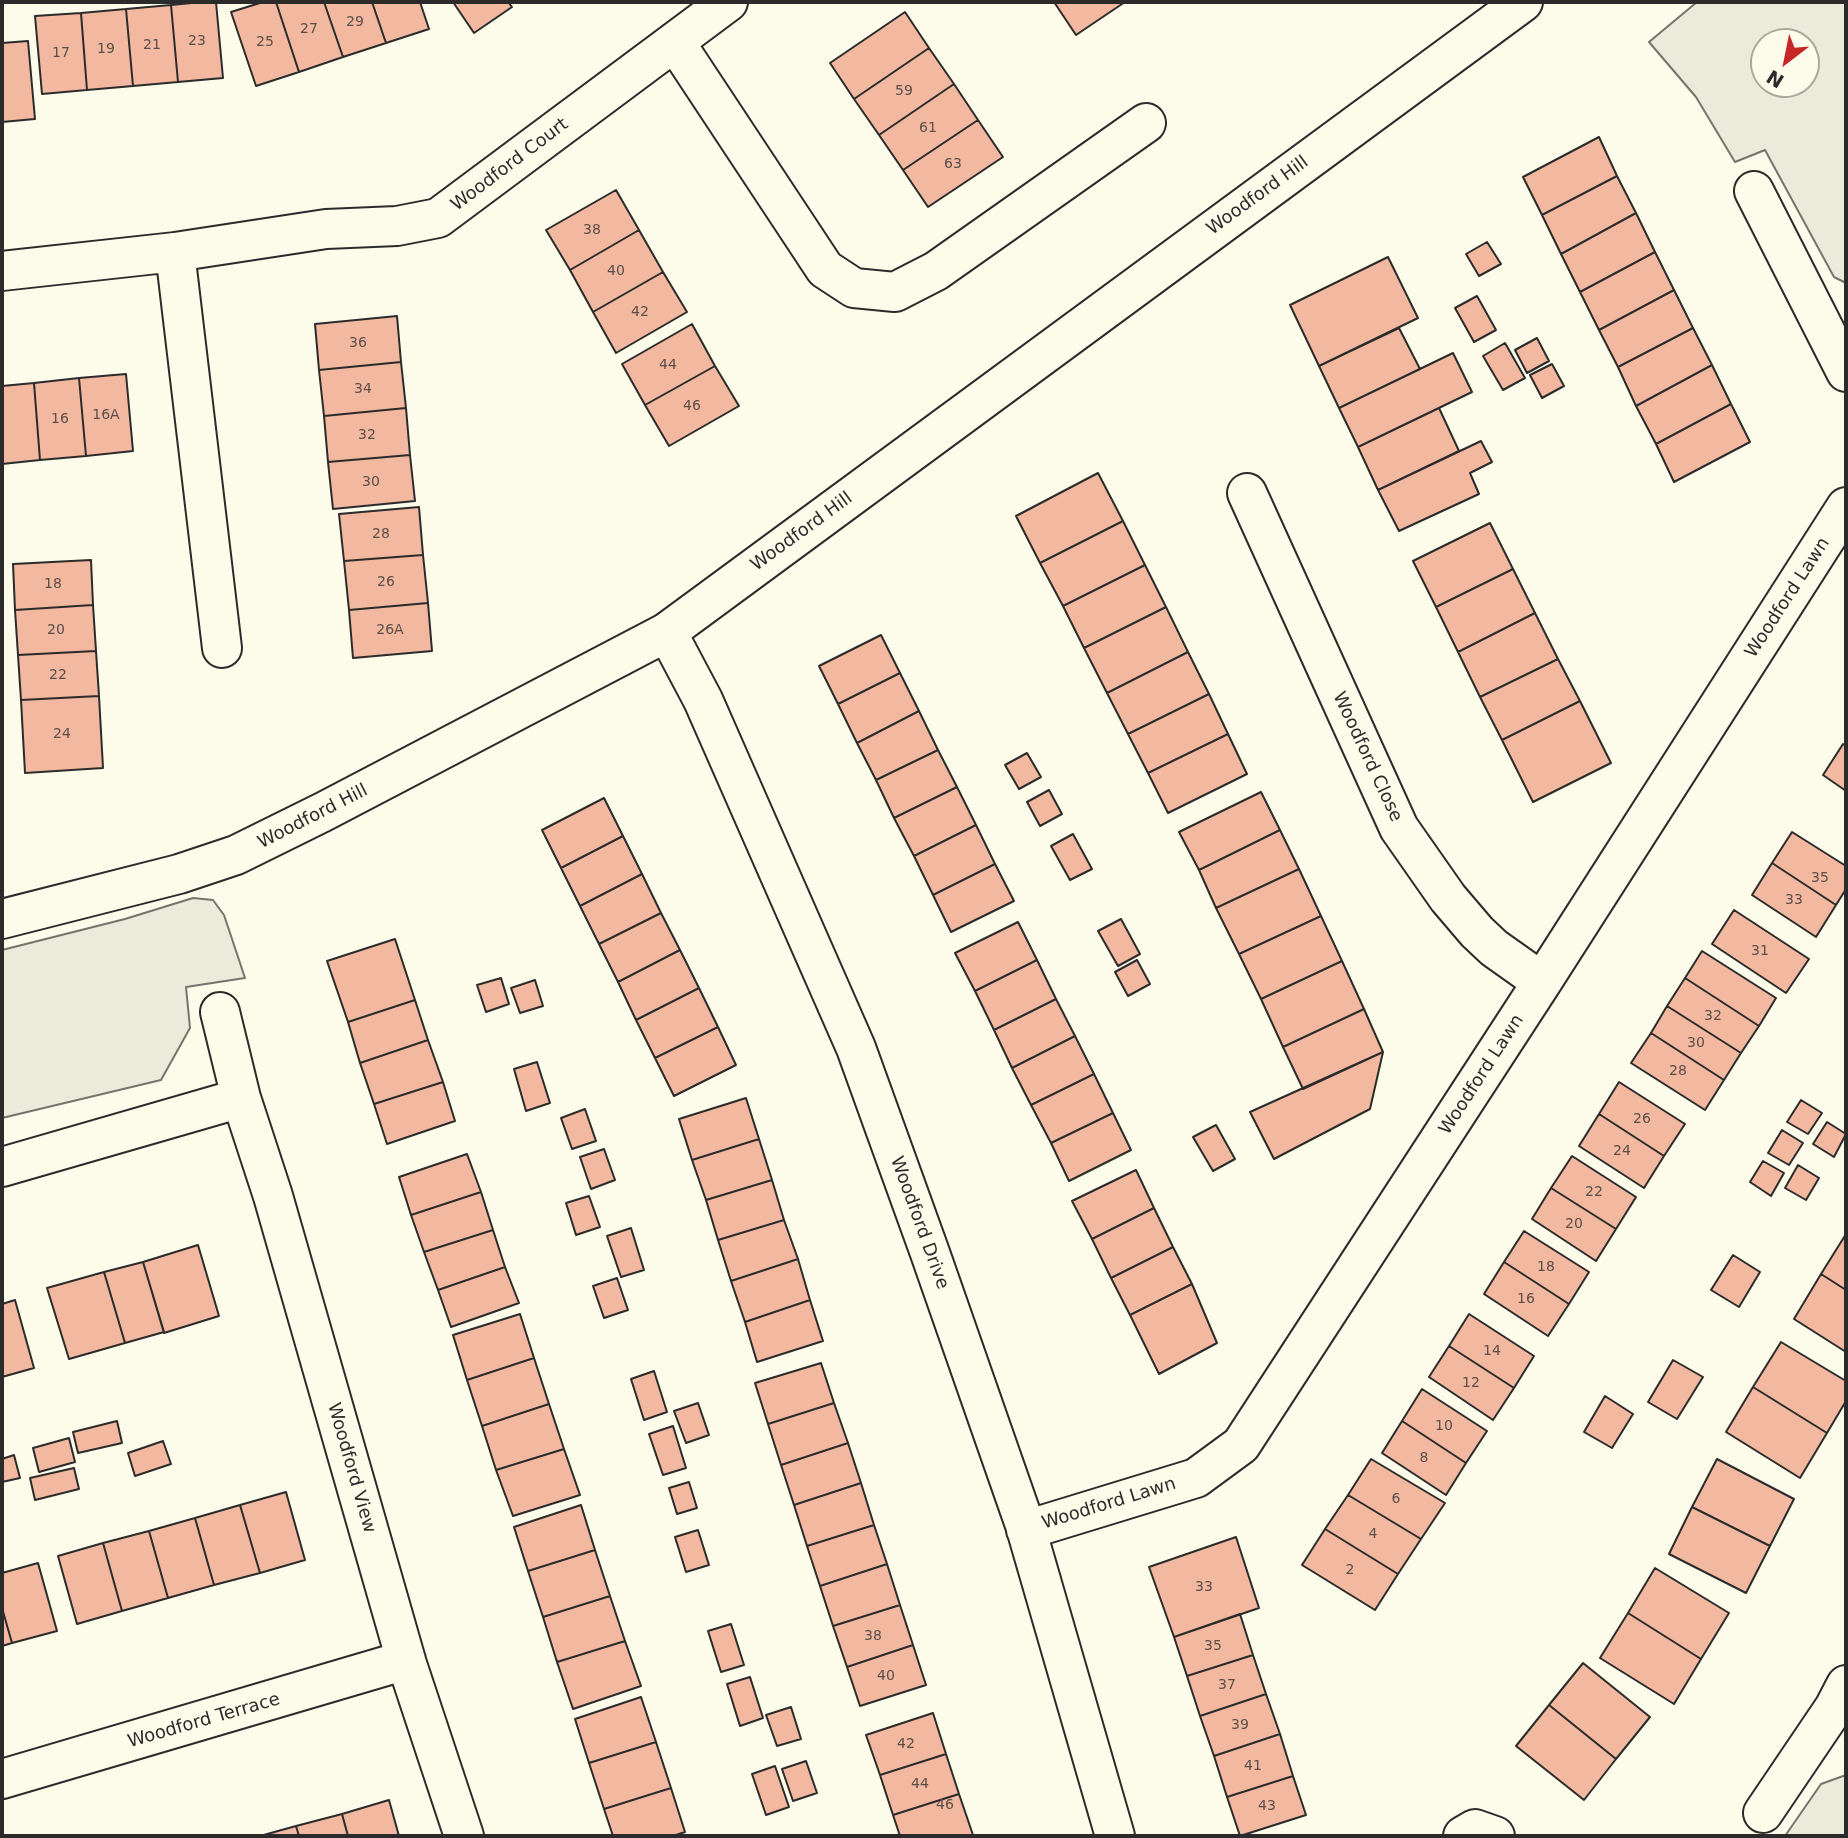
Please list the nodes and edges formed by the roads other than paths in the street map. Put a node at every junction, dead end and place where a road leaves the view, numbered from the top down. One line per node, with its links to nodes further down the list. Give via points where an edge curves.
1 (728, 2): 3 (street, Woodford Court)
2 (1523, 2): 11 (street, Woodford Hill)
3 (675, 42): 4 (street, via 825,270 854,288 895,292 936,271); 6 (street, Woodford Court, via 438,218)
4 (1146, 123)
5 (1754, 191): 8 (street)
6 (175, 252): 7 (street, Woodford Court); 12 (street)
7 (2, 271)
8 (1846, 372)
9 (1247, 493): 14 (street, Woodford Close, via 1399,828 1477,932)
10 (1846, 507): 14 (street, Woodford Lawn)
11 (667, 632): 13 (street, Woodford Hill, via 236,855); 18 (street, Woodford Drive, via 703,700 856,1048)
12 (222, 648)
13 (2, 919)
14 (1542, 982): 18 (street, Woodford Lawn, via 1241,1445 1196,1478)
15 (220, 1012): 16 (street, Woodford View)
16 (241, 1098): 17 (street); 19 (street, Woodford View, via 274,1196)
17 (2, 1167)
18 (1026, 1530): 24 (street, Woodford Drive)
19 (406, 1660): 21 (street, Woodford Terrace); 23 (street, Woodford View)
20 (1842, 1703): 22 (street)
21 (2, 1779)
22 (1763, 1813)
23 (464, 1836)
24 (1115, 1836)
25 (1463, 1836): 26 (street, via 1475,1829)
26 (1495, 1836)

